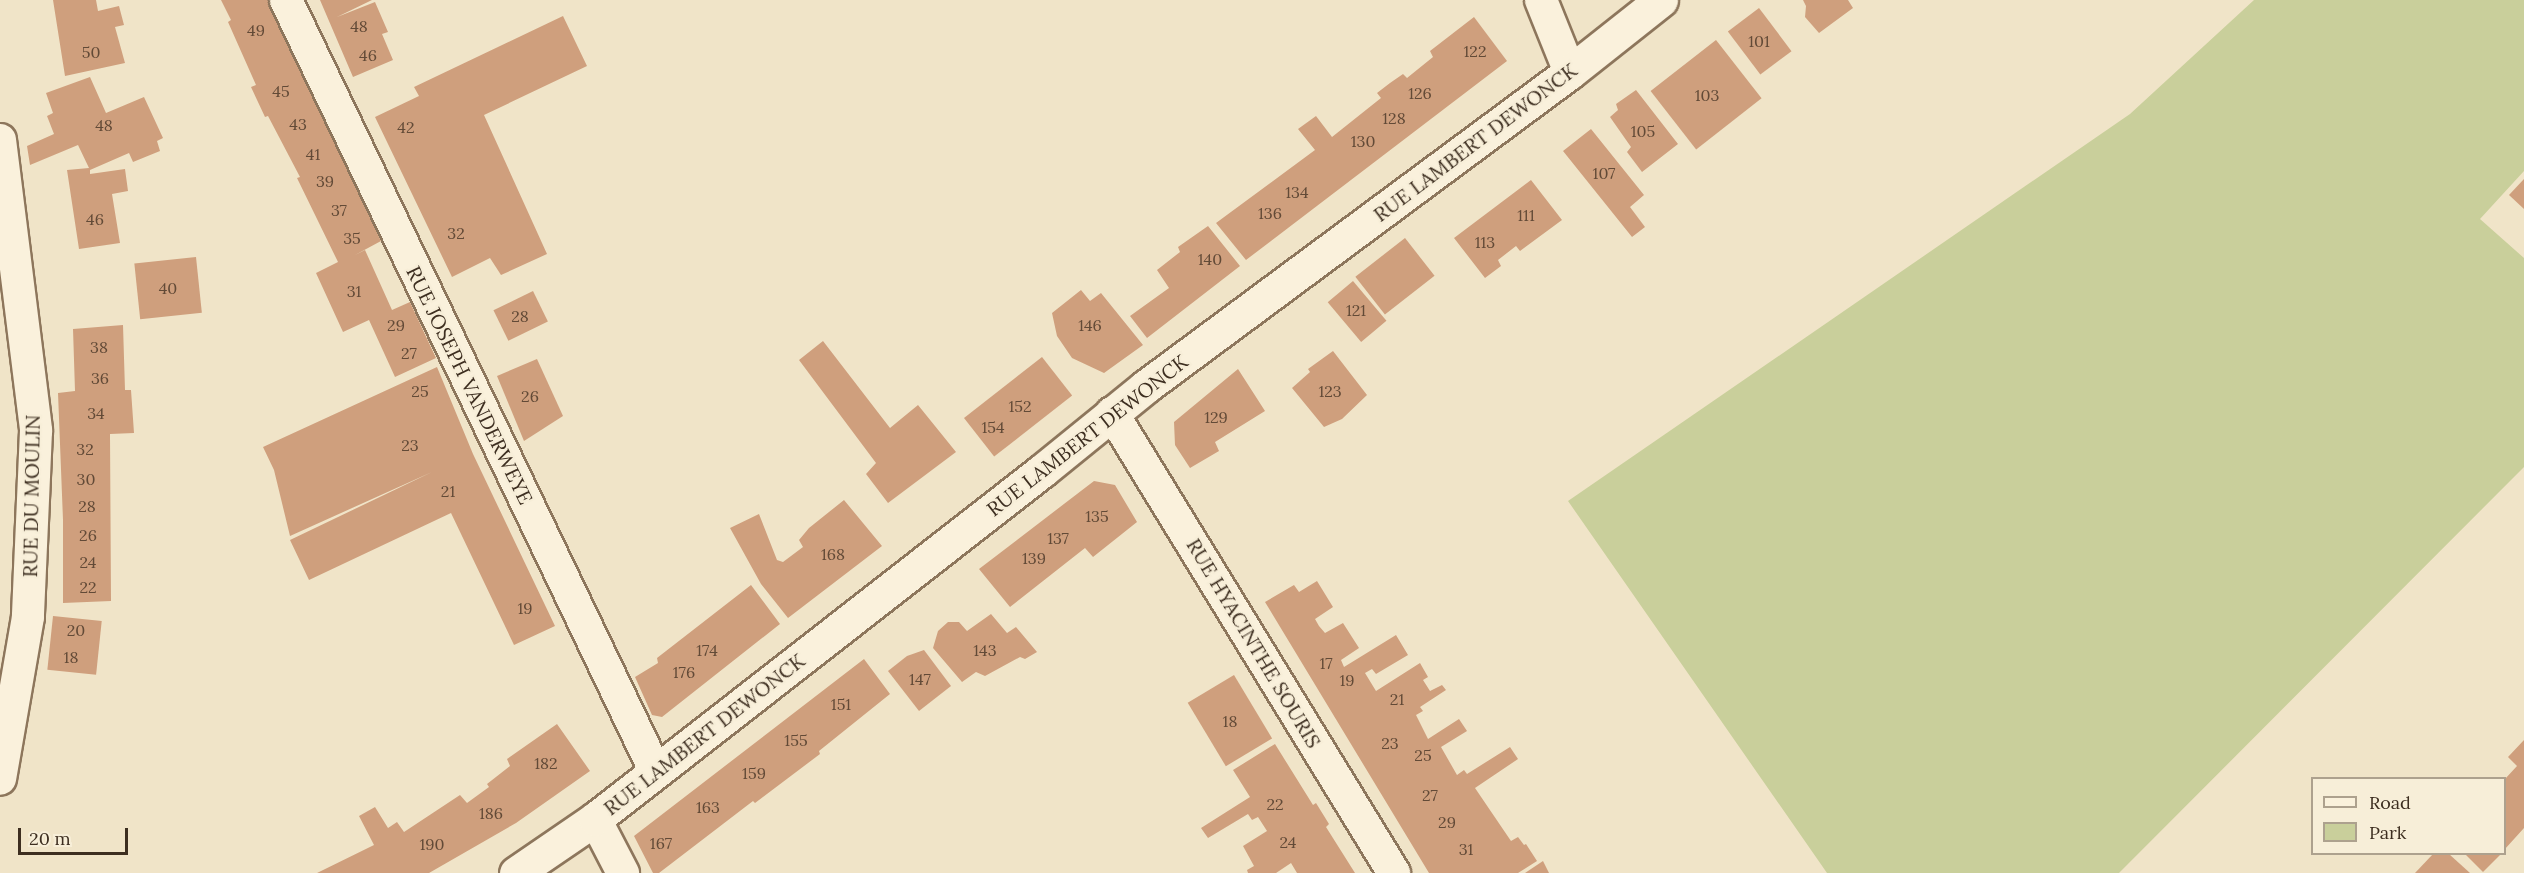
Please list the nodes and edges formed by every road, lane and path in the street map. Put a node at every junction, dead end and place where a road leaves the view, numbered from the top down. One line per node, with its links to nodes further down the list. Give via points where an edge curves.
1 (286, 0): 7 (street, RUE JOSEPH VANDERWEYE)
2 (1541, 0): 4 (street)
3 (1661, 0): 4 (street, RUE LAMBERT DEWONCK)
4 (1570, 72): 6 (street, RUE LAMBERT DEWONCK)
5 (0, 140): 8 (street, RUE DU MOULIN, via 36,431 28,617)
6 (1112, 413): 7 (street, RUE LAMBERT DEWONCK); 12 (street, RUE HYACINTHE SOURIS)
7 (655, 770): 9 (street, RUE LAMBERT DEWONCK)
8 (0, 779)
9 (595, 819): 10 (street, RUE LAMBERT DEWONCK); 11 (street)
10 (516, 873)
11 (622, 873)
12 (1394, 873)

